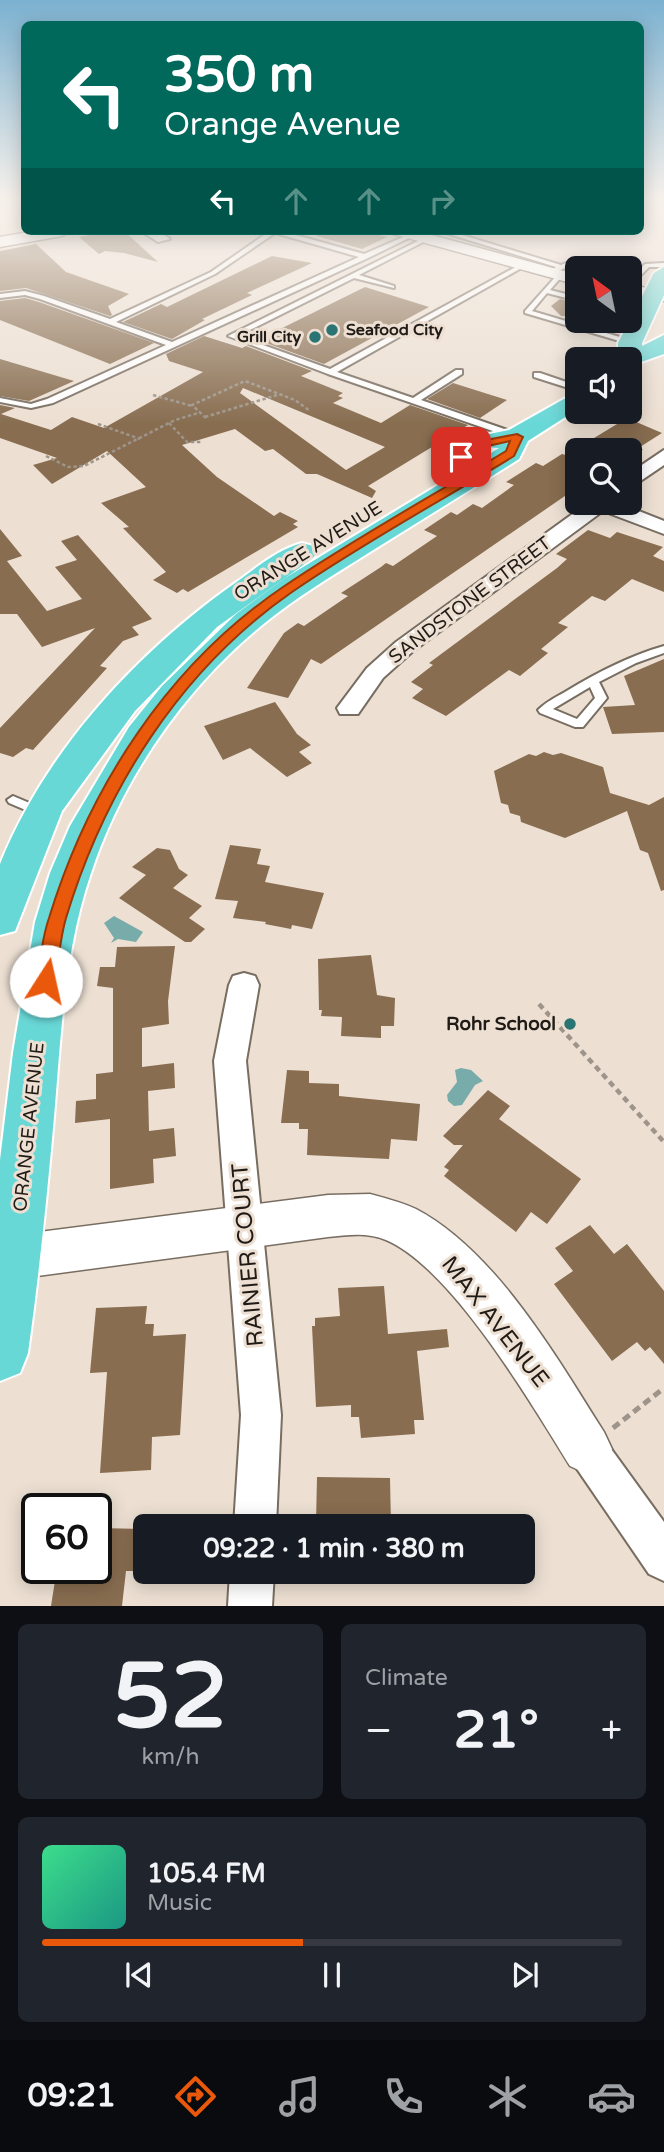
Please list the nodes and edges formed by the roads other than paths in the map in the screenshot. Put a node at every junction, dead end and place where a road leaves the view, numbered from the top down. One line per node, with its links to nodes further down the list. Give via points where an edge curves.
1 (211, 274): 12 (lane)
2 (328, 274): 16 (lane)
3 (507, 274): 20 (lane)
4 (650, 274): 8 (lane)
5 (353, 275): 7 (lane); 20 (lane, via 232,336)
6 (565, 277): 9 (lane)
7 (392, 286)
8 (656, 291): 18 (main road)
9 (545, 292): 11 (lane); 13 (lane, via 527,312)
10 (0, 296): 12 (lane, via 25,293)
11 (565, 296)
12 (112, 321): 16 (lane)
13 (565, 323)
14 (589, 333): 17 (lane)
15 (664, 342): 19 (main road, via 657,349)
16 (170, 344): 24 (lane, via 50,401 31,406)
17 (619, 347)
18 (633, 347)
19 (642, 351)
20 (331, 372): 25 (lane)
21 (459, 372): 25 (lane)
22 (537, 375): 23 (lane)
23 (565, 385)
24 (0, 400)
25 (414, 401): 27 (lane)
26 (565, 406): 27 (main road, ORANGE AVENUE)
27 (517, 437): 32 (main road, ORANGE AVENUE, via 485,443)
28 (664, 456): 29 (street)
29 (642, 473)
30 (585, 515): 36 (street, SANDSTONE STREET, via 404,647 375,673)
31 (632, 515): 33 (street)
32 (379, 520): 37 (main road, ORANGE AVENUE, via 254,581 205,619 146,675 28,807); 40 (main road, ORANGE AVENUE, via 286,590 180,687 144,732 111,786 84,841 57,920)
33 (664, 527)
34 (664, 649): 35 (lane)
35 (593, 681): 35 (lane, via 573,691 544,710 579,724 601,698)
36 (349, 708)
37 (0, 919)
38 (244, 985): 39 (street, RAINIER COURT, via 230,1061)
39 (246, 1227): 40 (street, MAX AVENUE); 42 (street, MAX AVENUE, via 372,1214 416,1232 450,1260 497,1318); 43 (street, RAINIER COURT, via 261,1415)
40 (8, 1258): 41 (main road, ORANGE AVENUE)
41 (0, 1353)
42 (587, 1449): 44 (street, MAX AVENUE)
43 (256, 1514)
44 (664, 1559)
45 (251, 1584): 46 (street)
46 (250, 1606)

